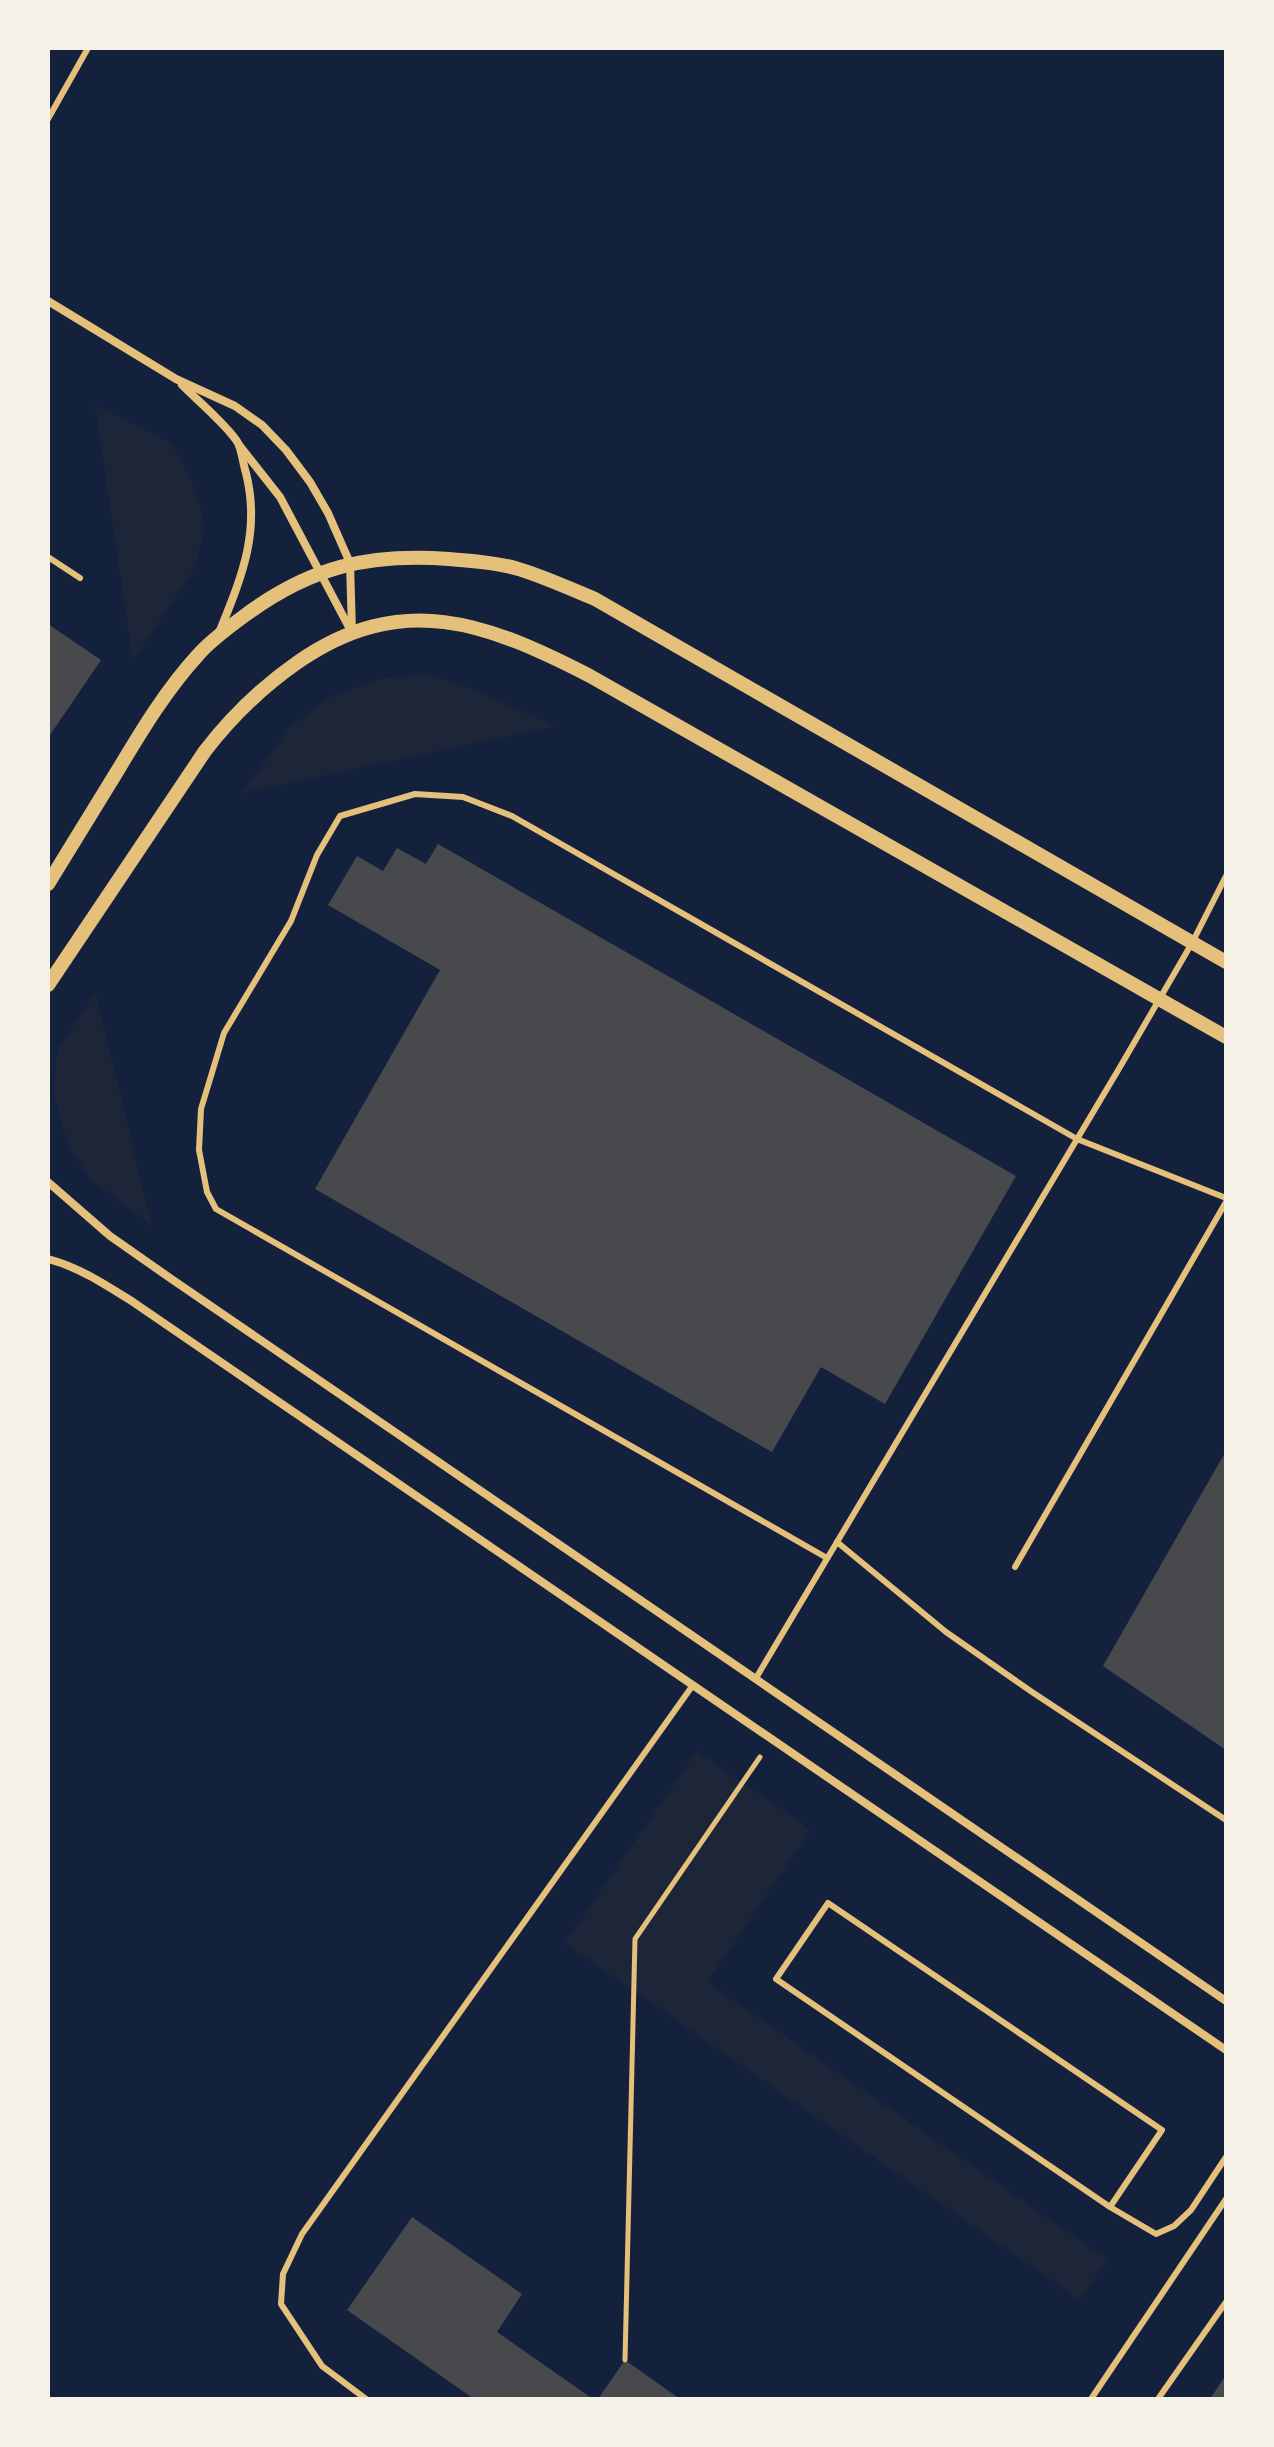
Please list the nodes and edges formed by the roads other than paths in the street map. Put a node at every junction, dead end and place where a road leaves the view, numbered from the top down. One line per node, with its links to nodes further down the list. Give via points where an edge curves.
1 (88, 48): 2 (lane)
2 (48, 119)
3 (48, 301): 4 (street)
4 (176, 379): 5 (street); 7 (street, via 235,406 286,450 328,513)
5 (238, 443): 8 (street, via 280,497); 11 (street, via 253,518 243,575)
6 (48, 557): 9 (lane)
7 (350, 563): 8 (street); 10 (street); 14 (street, via 393,558 476,561 524,571 595,599)
8 (319, 573): 10 (street); 11 (street, via 267,599)
9 (80, 578)
10 (352, 632): 16 (street, via 280,675 223,727); 17 (street, via 416,619 452,622 548,654)
11 (217, 636): 13 (street, via 157,707)
12 (1226, 876): 14 (lane)
13 (48, 884)
14 (1192, 943): 15 (street); 17 (lane)
15 (1226, 962)
16 (48, 985)
17 (1159, 999): 18 (street); 19 (lane)
18 (1226, 1037)
19 (1077, 1139): 21 (lane); 23 (lane); 24 (lane, via 512,816 463,797 415,794 340,816 317,855 291,921 224,1033 201,1109 199,1150 216,1209)
20 (48, 1182): 26 (street, via 110,1236)
21 (1226, 1200): 25 (lane)
22 (48, 1259): 27 (street, via 133,1302)
23 (837, 1542): 24 (lane); 28 (lane, via 946,1632)
24 (827, 1558): 26 (lane)
25 (1015, 1567)
26 (756, 1678): 29 (street)
27 (693, 1685): 30 (street); 35 (lane, via 302,2234 283,2274 281,2304 322,2366)
28 (1226, 1820)
29 (1226, 2001)
30 (1226, 2050)
31 (1226, 2157): 33 (lane, via 1191,2210 1156,2234)
32 (1226, 2199): 36 (lane)
33 (1110, 2207): 33 (lane, via 1162,2130 828,1903 776,1979)
34 (1226, 2302): 37 (lane)
35 (366, 2399)
36 (1091, 2399)
37 (1158, 2399)

